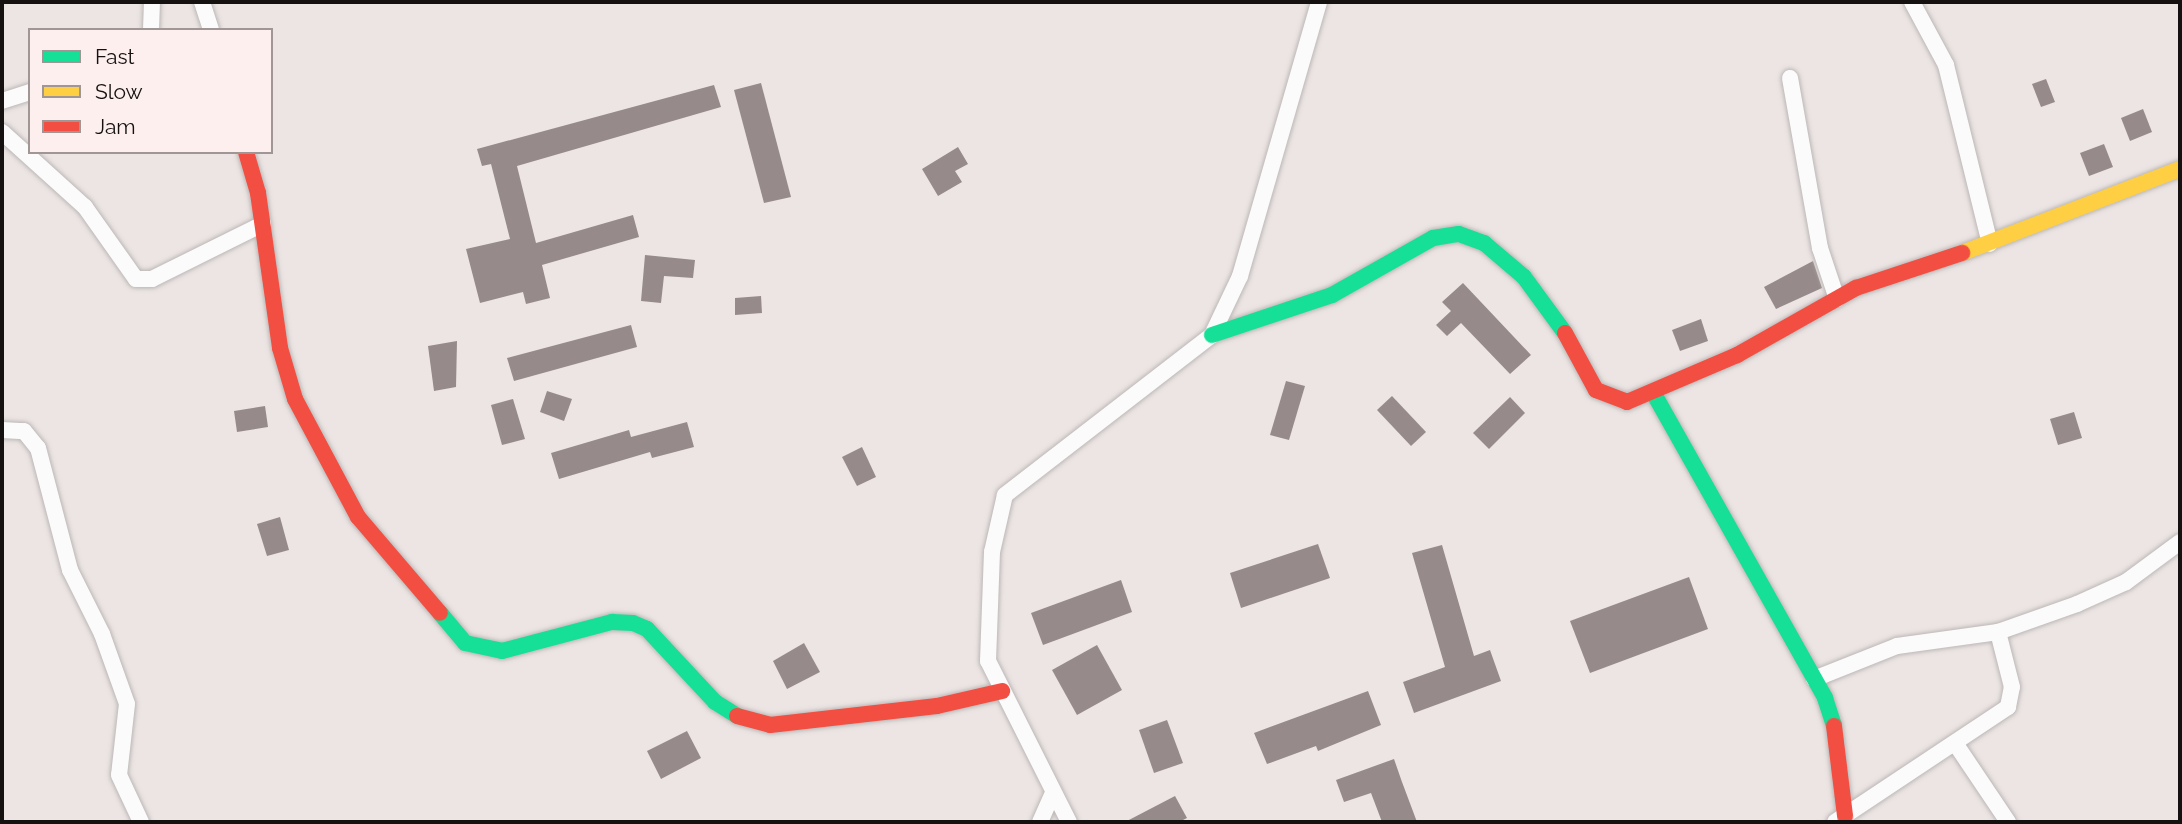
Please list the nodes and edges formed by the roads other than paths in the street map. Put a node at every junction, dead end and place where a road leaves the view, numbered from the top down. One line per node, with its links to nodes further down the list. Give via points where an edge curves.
1 (152, 2): 5 (street)
2 (202, 2): 6 (street)
3 (1319, 2): 16 (street, via 1240,276)
4 (1912, 2): 14 (street, via 1946,65)
5 (151, 28)
6 (210, 28)
7 (1790, 78): 15 (street, via 1820,248)
8 (28, 93): 9 (street)
9 (2, 101)
10 (2, 132): 13 (street, via 85,207 136,279 152,279)
11 (246, 154): 13 (street)
12 (2180, 169): 14 (street)
13 (263, 224): 22 (street, via 280,348 295,399 358,517 465,643 502,651 612,622 633,623 647,629 715,702 736,716 770,725 937,706)
14 (1990, 244): 15 (street)
15 (1837, 299): 17 (street)
16 (1212, 335): 17 (street, via 1332,295 1433,239 1459,234 1484,243 1524,277 1596,390 1627,402); 22 (street, via 1005,495 992,552 988,661)
17 (1654, 394): 21 (street)
18 (2, 430): 26 (street, via 24,431 38,448 70,569 103,634 127,704 119,775)
19 (2180, 542): 20 (street, via 2126,582)
20 (1998, 632): 21 (street, via 1896,646); 23 (street, via 2012,687 2008,707)
21 (1814, 680): 25 (street, via 1840,746)
22 (1002, 691): 24 (street)
23 (1957, 746): 25 (street); 29 (street)
24 (1052, 793): 27 (street); 28 (street)
25 (1841, 819)
26 (141, 822)
27 (1040, 822)
28 (1069, 822)
29 (2008, 822)

